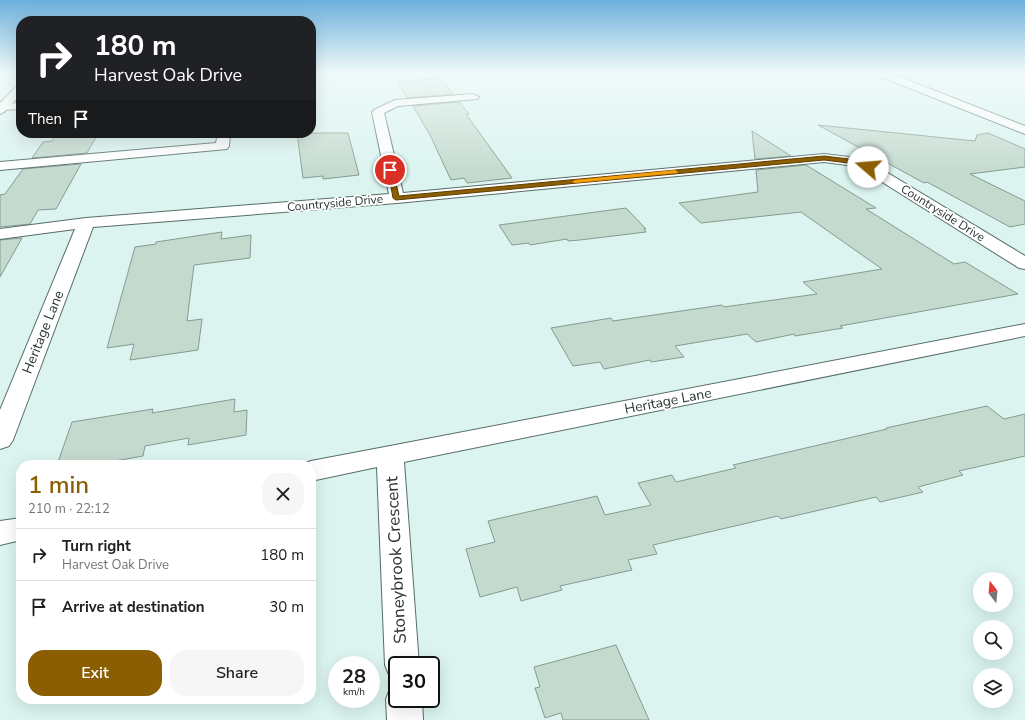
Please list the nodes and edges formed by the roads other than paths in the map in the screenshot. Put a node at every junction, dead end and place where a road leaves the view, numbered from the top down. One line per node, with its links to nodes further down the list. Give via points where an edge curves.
1 (16, 106): 4 (street)
2 (390, 106): 8 (street, via 378,112)
3 (963, 106): 5 (street)
4 (1, 108)
5 (1025, 130)
6 (223, 138): 7 (street, via 222,146 174,145)
7 (0, 166)
8 (396, 198): 9 (street, Countryside Drive); 11 (street, Countryside Drive, via 824,158 849,161 868,167)
9 (86, 224): 10 (street, Countryside Drive); 13 (street, Heritage Lane)
10 (0, 234)
11 (1025, 264)
12 (1025, 330): 14 (street, Heritage Lane)
13 (0, 440)
14 (390, 455): 15 (street, Heritage Lane); 18 (street, Stoneybrook Crescent)
15 (316, 470)
16 (16, 530): 17 (street)
17 (0, 533)
18 (401, 656)
19 (404, 708): 20 (street)
20 (405, 720)

